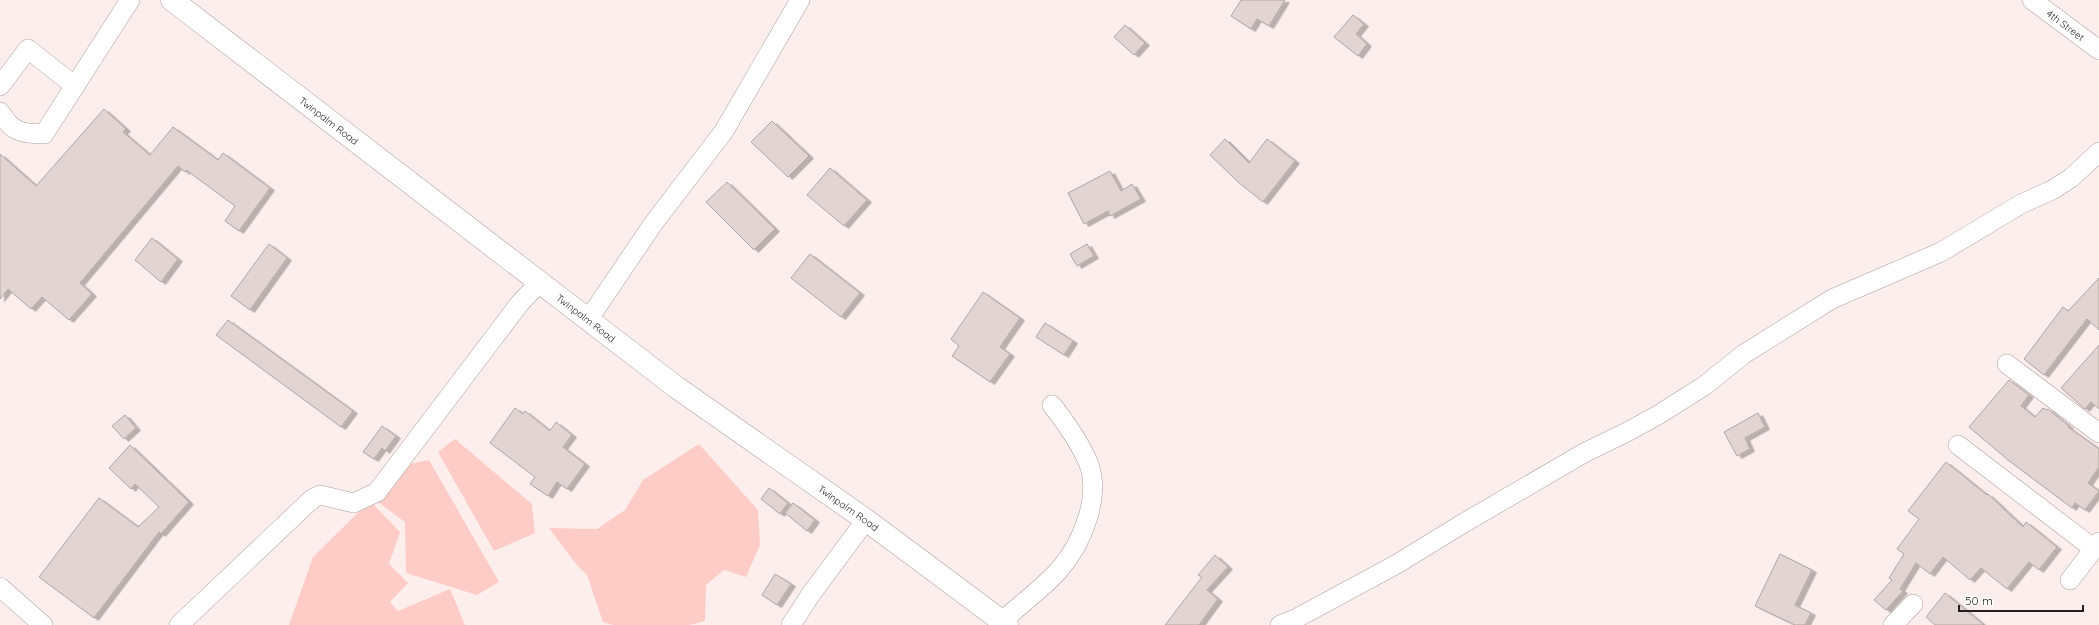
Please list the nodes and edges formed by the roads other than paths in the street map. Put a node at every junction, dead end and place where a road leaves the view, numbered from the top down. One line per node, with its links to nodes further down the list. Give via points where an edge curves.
1 (130, 0): 7 (street)
2 (172, 0): 10 (main road, Twinpalm Road)
3 (800, 0): 11 (street, via 724,131 653,224)
4 (2032, 0): 5 (street, 4th Street)
5 (2099, 50)
6 (0, 86): 7 (street, via 28,49)
7 (75, 86): 8 (street, via 44,134 24,133 8,126)
8 (0, 112)
9 (2099, 152): 25 (street, via 2071,178 2052,190 2021,204 1941,252 1832,299 1744,354 1704,386 1658,414 1584,453 1396,564)
10 (540, 282): 11 (main road, Twinpalm Road); 23 (street, via 520,303 377,492 354,503 320,495 312,499)
11 (588, 320): 16 (main road, Twinpalm Road, via 676,387)
12 (2006, 364): 14 (street)
13 (1052, 405): 21 (street, via 1072,432 1089,464 1093,495 1085,529 1060,569)
14 (2099, 433)
15 (1958, 445): 17 (street)
16 (866, 520): 21 (main road, Twinpalm Road); 24 (street)
17 (2096, 545): 18 (street)
18 (2070, 580)
19 (0, 587): 22 (street)
20 (1913, 604): 26 (street)
21 (1004, 623)
22 (43, 625)
23 (179, 625)
24 (791, 625)
25 (1280, 625)
26 (1892, 625)

